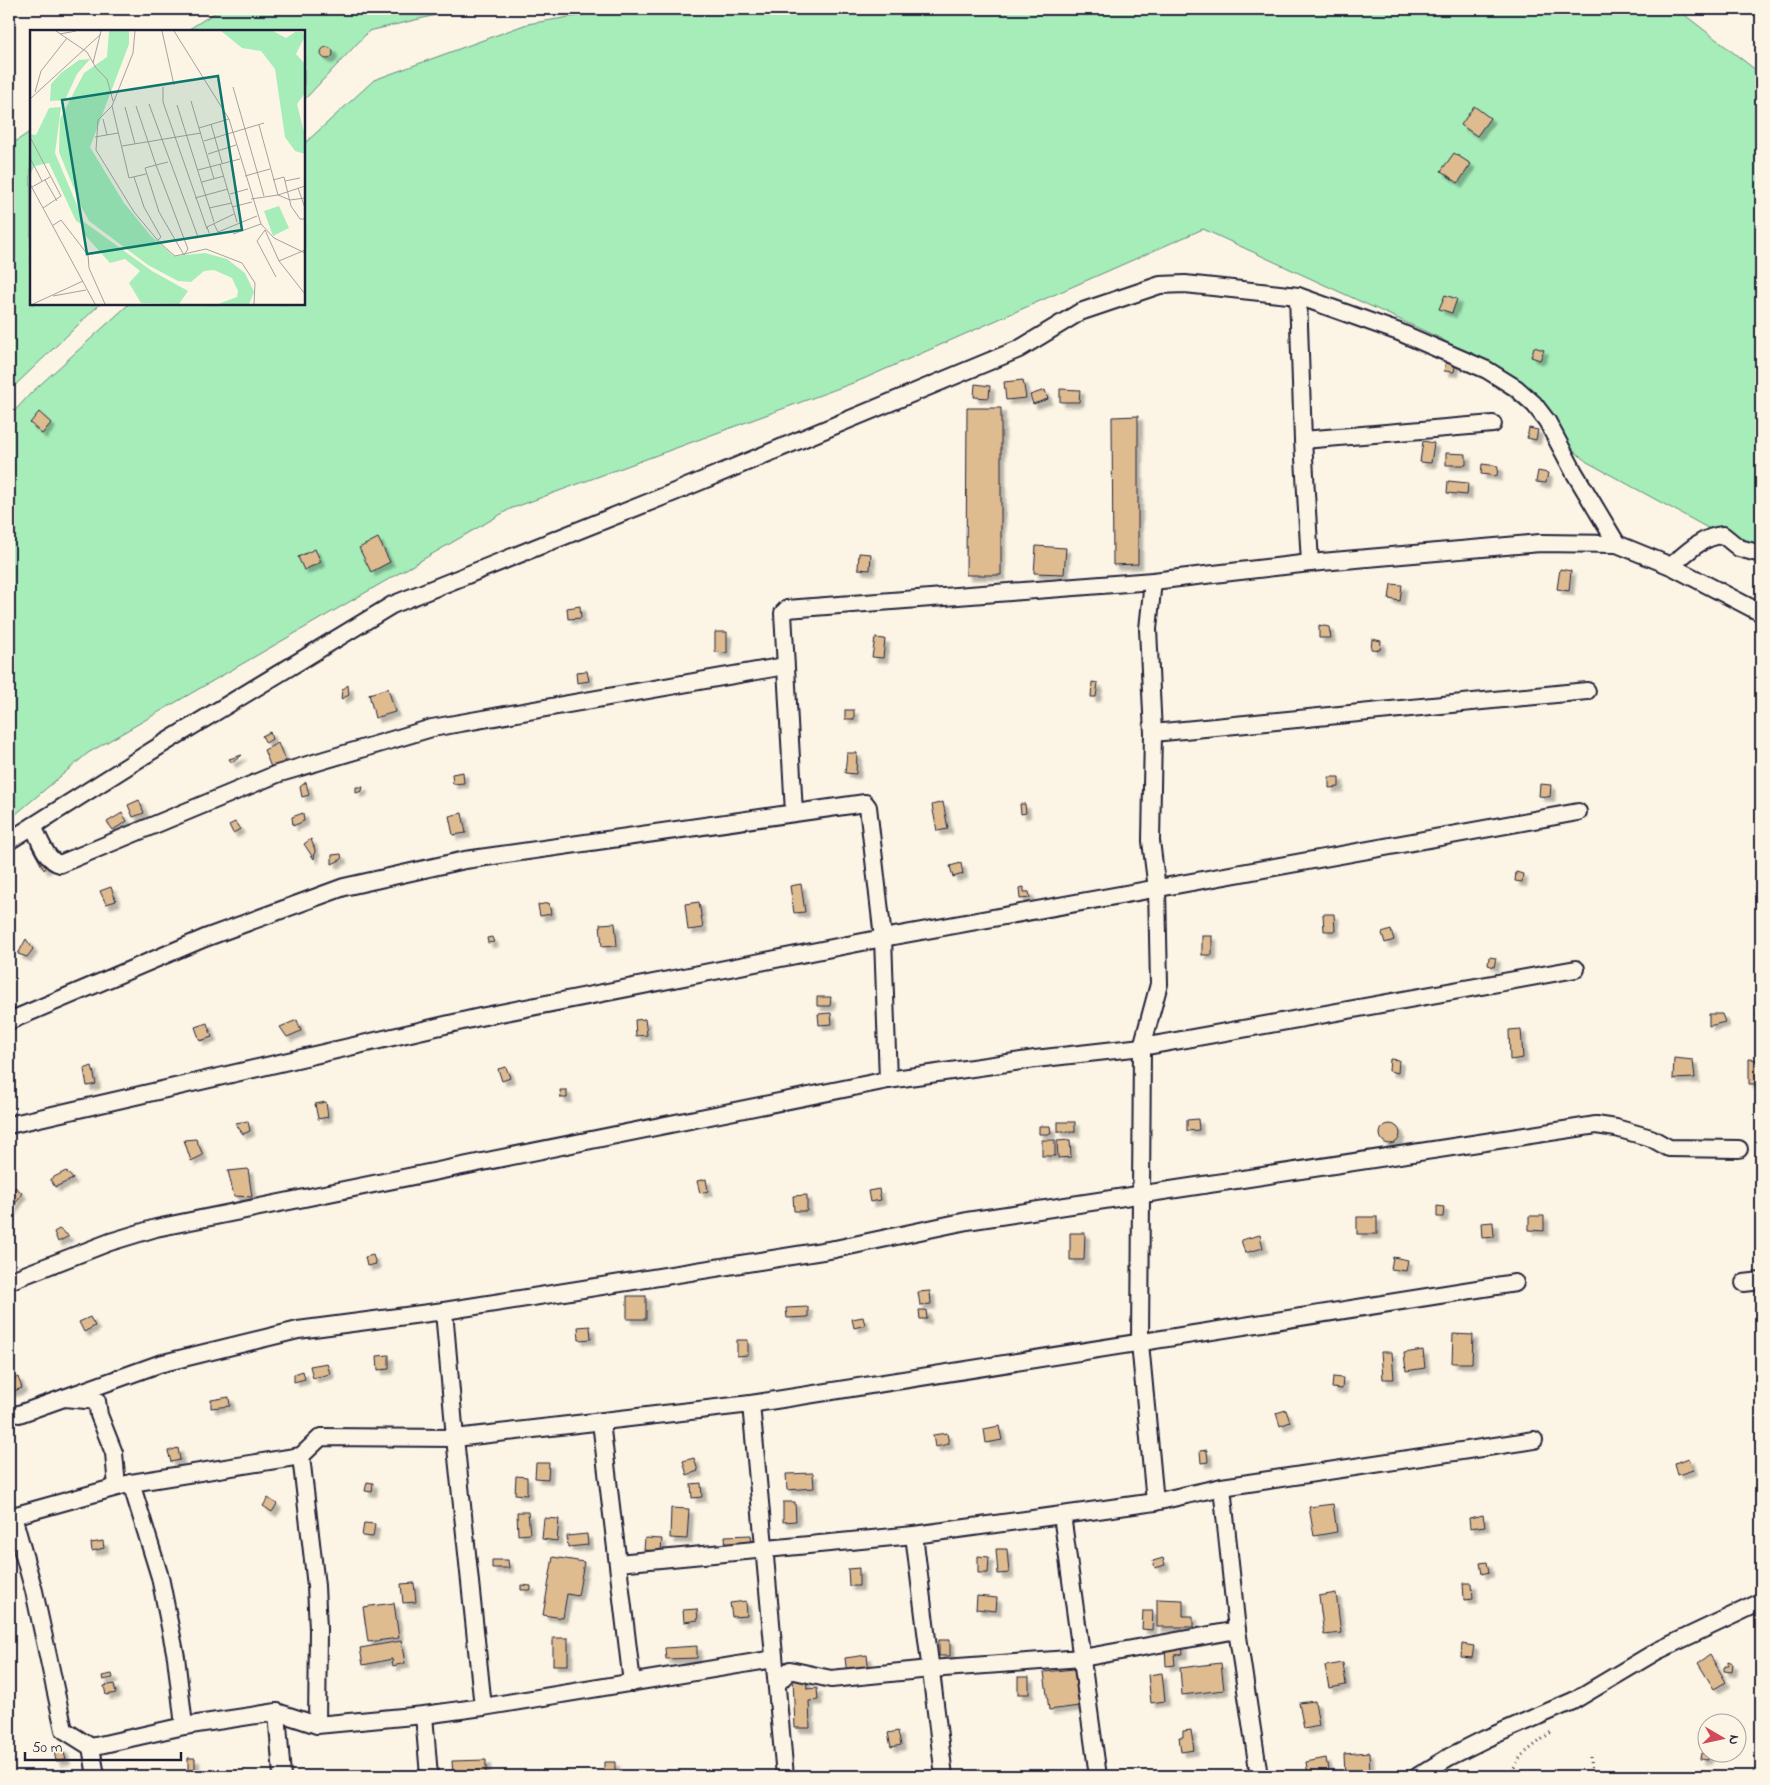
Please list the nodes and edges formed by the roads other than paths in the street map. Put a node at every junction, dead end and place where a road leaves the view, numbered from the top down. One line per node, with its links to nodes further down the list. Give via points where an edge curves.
1 (1298, 296): 3 (street); 4 (street, via 1413,338 1487,370 1516,388 1547,421); 15 (street, via 1173,283 1080,312 1019,349 392,605)
2 (1494, 424): 3 (street)
3 (1303, 440): 6 (street)
4 (1617, 544): 6 (street, via 1540,543); 7 (street)
5 (1761, 554): 7 (street, via 1739,548 1723,535 1712,536)
6 (1310, 563): 8 (street)
7 (1670, 566): 9 (street)
8 (1152, 581): 10 (street, via 786,609 783,613); 12 (street, via 1148,629)
9 (1761, 614)
10 (786, 666): 14 (street); 15 (street, via 432,728 277,774 60,864 50,858)
11 (1587, 690): 12 (street)
12 (1153, 733): 17 (street, via 1151,841)
13 (1578, 812): 17 (street)
14 (794, 813): 18 (street, via 867,804); 20 (street, via 465,860 344,888 204,938)
15 (33, 826): 16 (street)
16 (9, 841)
17 (1157, 889): 18 (street); 21 (street, via 1159,984)
18 (883, 938): 22 (street); 23 (street, via 480,1017)
19 (1576, 969): 21 (street)
20 (9, 1021)
21 (1142, 1046): 22 (street); 25 (street)
22 (888, 1080): 27 (street, via 156,1228 110,1242)
23 (9, 1125)
24 (1739, 1149): 25 (street, via 1668,1148 1636,1133 1596,1126)
25 (1141, 1195): 30 (street, via 966,1221 835,1249); 31 (street)
26 (1761, 1281): 29 (street)
27 (9, 1282)
28 (1515, 1283): 31 (street)
29 (1744, 1283)
30 (444, 1311): 32 (street, via 298,1330 159,1364); 36 (street)
31 (1140, 1343): 33 (street); 41 (street)
32 (64, 1398): 34 (street); 39 (street, via 97,1401)
33 (751, 1404): 35 (street); 44 (street)
34 (19, 1414)
35 (601, 1422): 36 (street); 45 (street)
36 (455, 1438): 38 (street, via 322,1437); 53 (street)
37 (1534, 1440): 40 (street)
38 (301, 1456): 39 (street); 56 (street, via 316,1586)
39 (124, 1485): 57 (street, via 160,1577 176,1656); 58 (street, via 13,1516 34,1591 64,1730)
40 (1222, 1487): 41 (street); 47 (street)
41 (1155, 1502): 42 (street)
42 (1062, 1515): 43 (street); 48 (street)
43 (914, 1535): 44 (street); 50 (street)
44 (765, 1550): 45 (street); 49 (street)
45 (618, 1563): 51 (street)
46 (1761, 1602): 66 (street, via 1657,1651 1573,1701 1449,1757)
47 (1237, 1630): 48 (street); 65 (street)
48 (1082, 1658): 50 (street); 64 (street)
49 (774, 1660): 51 (street); 52 (street)
50 (930, 1669): 52 (street, via 831,1679 790,1670); 63 (street)
51 (632, 1683): 53 (street)
52 (776, 1684): 62 (street)
53 (484, 1707): 55 (street)
54 (276, 1712): 56 (street); 57 (street); 60 (street)
55 (424, 1715): 56 (street); 61 (street)
56 (317, 1725)
57 (184, 1726): 58 (street)
58 (91, 1747): 59 (street)
59 (96, 1776)
60 (282, 1776)
61 (429, 1776)
62 (785, 1776)
63 (944, 1776)
64 (1098, 1776)
65 (1259, 1776)
66 (1418, 1776)

